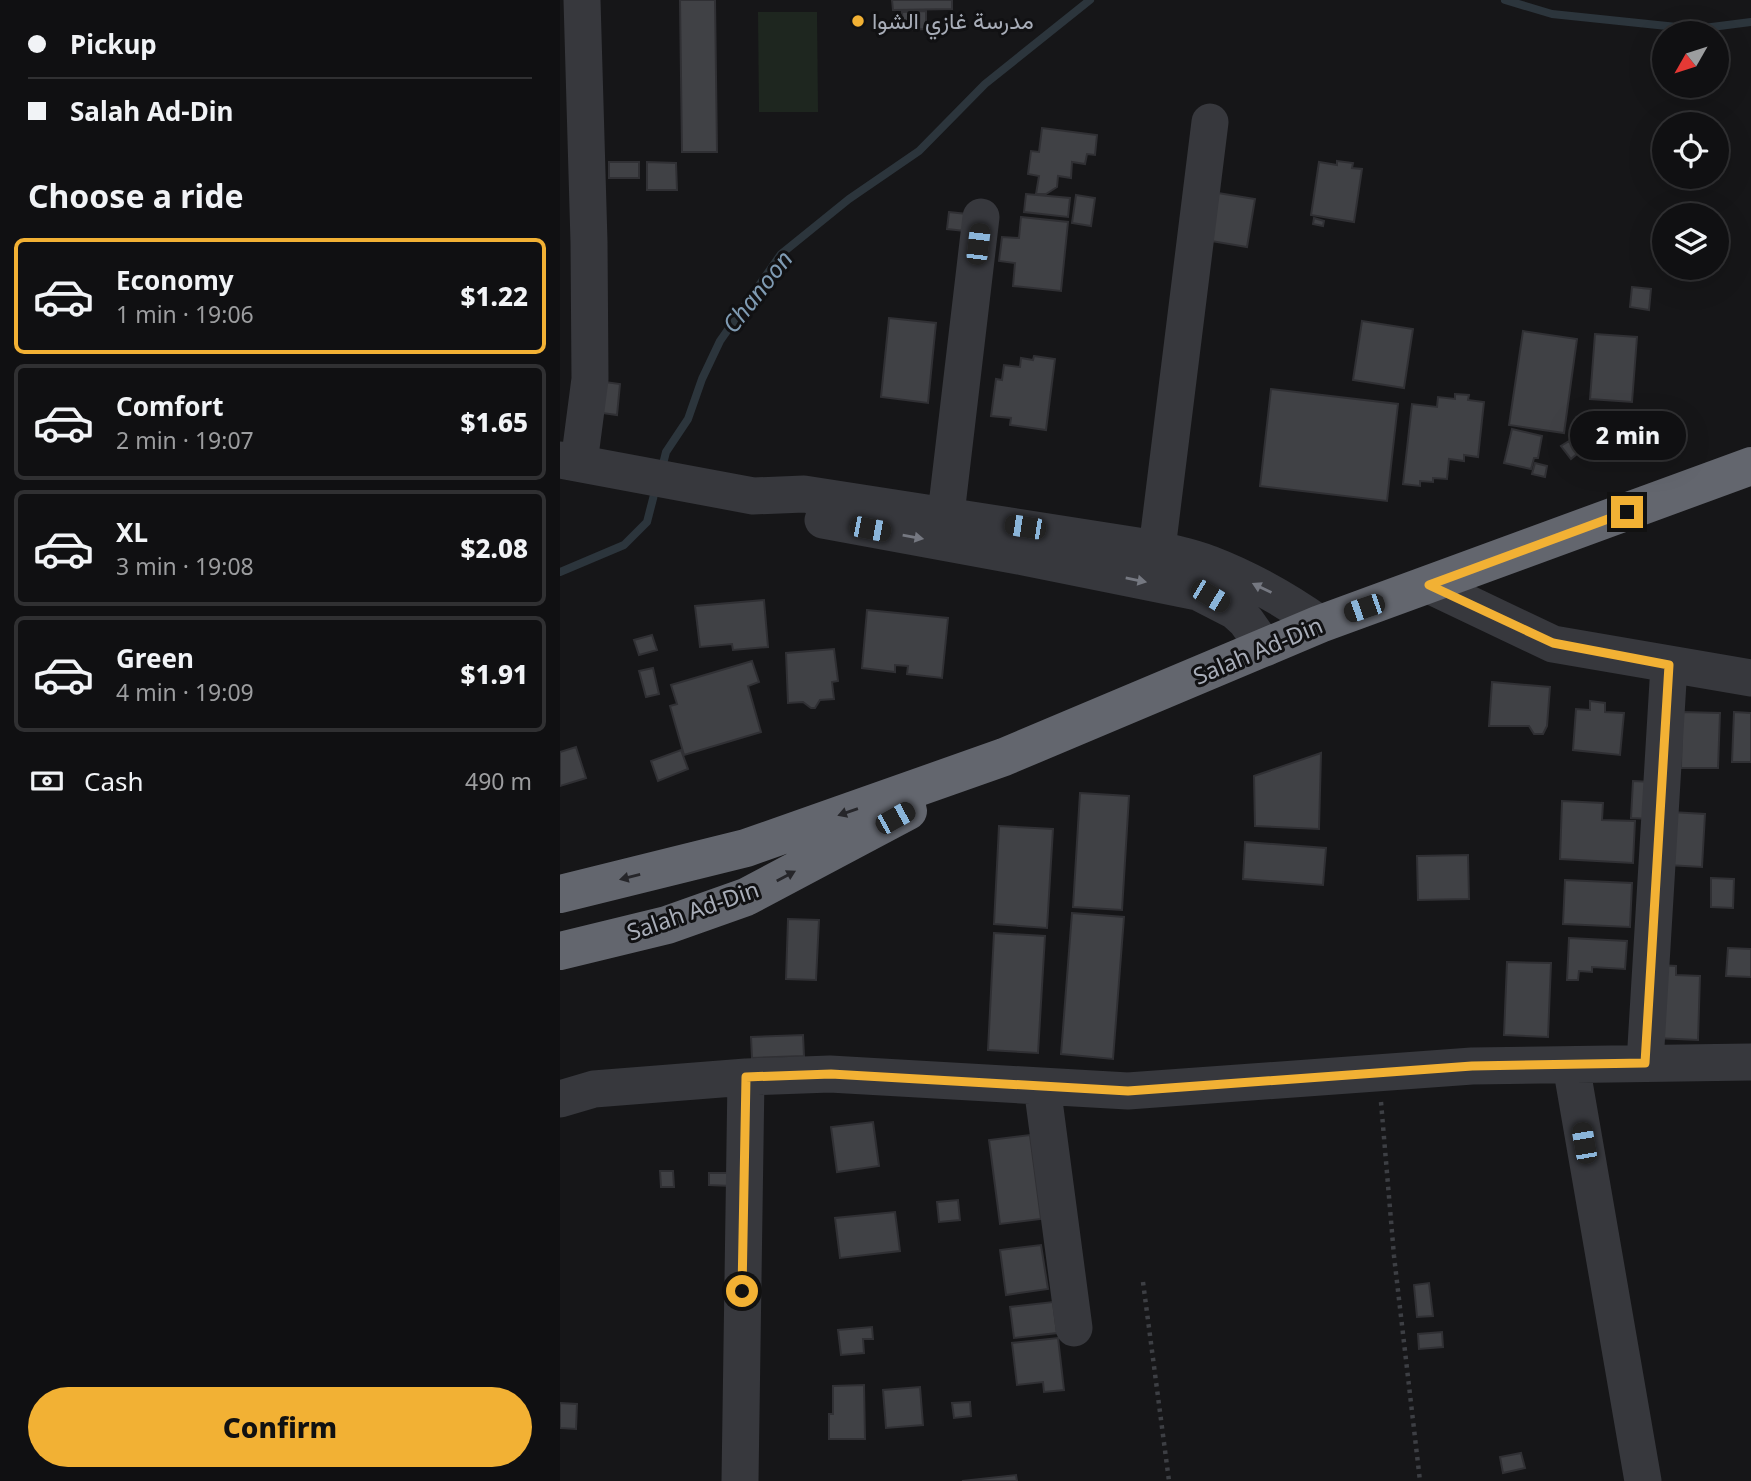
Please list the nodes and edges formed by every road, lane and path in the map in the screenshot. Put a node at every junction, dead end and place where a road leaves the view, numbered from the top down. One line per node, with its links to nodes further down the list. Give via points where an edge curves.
1 (582, 0): 4 (street, via 590,379)
2 (1210, 122): 8 (street)
3 (981, 217): 7 (street)
4 (581, 464): 6 (street)
5 (1751, 466): 9 (highway, Salah Ad-Din)
6 (753, 496): 7 (street, via 804,494); 11 (street, one-way to 11, via 797,516 1198,592 1235,611)
7 (946, 514): 8 (street)
8 (1157, 549): 10 (street, one-way to 8, via 1285,599 1245,580)
9 (1429, 585): 10 (highway, Salah Ad-Din); 12 (street, via 1553,643)
10 (1320, 624): 11 (highway, Salah Ad-Din)
11 (1265, 648): 14 (highway, Salah Ad-Din)
12 (1669, 665): 13 (street); 18 (street)
13 (1751, 678)
14 (1004, 757): 15 (highway, Salah Ad-Din, one-way to 15, via 746,848); 16 (highway, Salah Ad-Din, one-way to 14, via 667,925 746,897)
15 (560, 894)
16 (560, 951)
17 (1751, 1062): 18 (street)
18 (1645, 1063): 19 (street)
19 (1571, 1065): 20 (street); 29 (street)
20 (1378, 1072): 22 (street, via 1128,1091); 28 (path)
21 (746, 1077): 22 (street, via 831,1074); 23 (street, via 594,1089); 26 (street)
22 (1042, 1086): 25 (street)
23 (560, 1099)
24 (1143, 1282): 27 (path)
25 (1074, 1328)
26 (740, 1481)
27 (1169, 1481)
28 (1420, 1481)
29 (1643, 1481)

